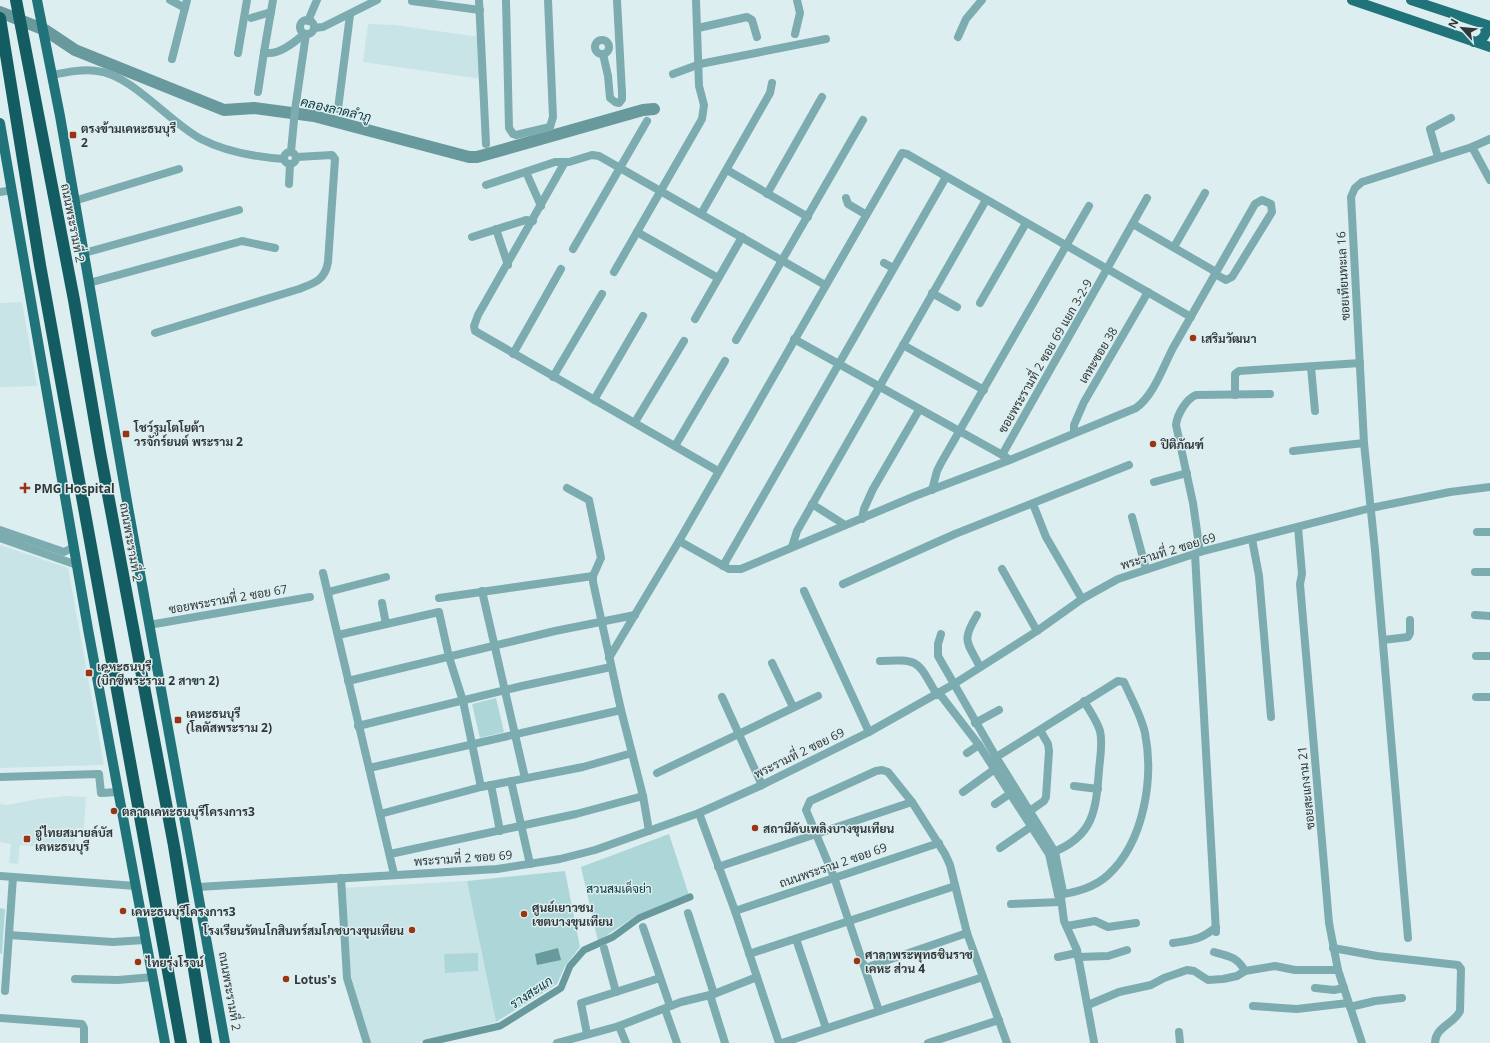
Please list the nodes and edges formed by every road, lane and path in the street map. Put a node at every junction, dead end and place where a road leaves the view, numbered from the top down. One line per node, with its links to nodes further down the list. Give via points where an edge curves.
1 (16, 0): 26 (highway, ถนนพระรามที่ 2)
2 (22, 0): 26 (highway)
3 (37, 0): 43 (main road, ถนนพระรามที่ 2)
4 (170, 0): 19 (street)
5 (247, 0): 38 (street)
6 (273, 0): 21 (street)
7 (317, 0): 24 (street)
8 (479, 0): 20 (street)
9 (506, 0): 10 (street, via 509,128 516,135 550,127 553,118)
10 (548, 0)
11 (617, 0): 39 (street, via 622,99 619,102 610,98)
12 (696, 0): 29 (street)
13 (797, 0): 31 (street, via 800,13)
14 (982, 0): 33 (street, via 966,19)
15 (1352, 0): 35 (main road)
16 (1411, 0): 27 (main road)
17 (374, 1): 22 (street)
18 (412, 1): 20 (street)
19 (186, 4): 40 (street)
20 (480, 10): 53 (street)
21 (271, 12): 23 (street); 37 (street)
22 (350, 15): 28 (street, via 323,27); 47 (street)
23 (251, 18)
24 (308, 21): 28 (street, via 312,22); 30 (street, via 305,20 300,25 300,30)
25 (1, 23): 315 (highway, via 40,265)
26 (23, 25): 316 (highway, ถนนพระรามที่ 2, via 146,705 174,846)
27 (1486, 25): 35 (main road, via 1485,36)
28 (314, 28): 30 (street, via 312,32)
29 (698, 28): 32 (street, via 747,17 752,20); 41 (street)
30 (305, 34): 37 (street, via 270,54); 55 (street, via 293,125)
31 (795, 34)
32 (757, 37)
33 (958, 37)
34 (826, 39): 41 (street)
35 (1474, 42): 36 (main road)
36 (1490, 46)
37 (264, 52): 45 (street)
38 (238, 53)
39 (602, 54)
40 (172, 59)
41 (700, 64): 42 (street); 68 (street, via 699,86 704,111 702,119)
42 (673, 74)
43 (52, 75): 57 (street, via 97,71 109,73 132,87 179,126 202,140 257,157); 75 (main road, ถนนพระรามที่ 2)
44 (772, 83): 61 (street, via 770,93)
45 (258, 92)
46 (822, 97): 71 (street)
47 (338, 110)
48 (1451, 118): 56 (street, via 1430,129)
49 (862, 120): 81 (street)
50 (647, 121): 59 (street)
51 (0, 124): 67 (main road)
52 (1490, 139): 54 (street, ซอยเทียนทะเล 16)
53 (486, 144)
54 (1472, 147): 56 (street, ซอยเทียนทะเล 16); 64 (street)
55 (294, 154): 57 (street, via 295,162); 115 (street, via 332,155 335,159 328,262 323,277 318,282 299,289)
56 (1438, 157): 123 (street, ซอยเทียนทะเล 16, via 1362,182 1350,197)
57 (287, 162): 65 (street)
58 (565, 162): 59 (street, via 596,156); 62 (street, via 555,162); 76 (street)
59 (620, 167): 68 (street); 94 (street)
60 (180, 169): 75 (street)
61 (727, 170): 71 (street); 79 (street)
62 (526, 172): 66 (street); 76 (street)
63 (946, 177): 74 (street); 80 (street, via 902,152); 99 (street)
64 (1490, 180)
65 (289, 184)
66 (486, 185)
67 (12, 190): 69 (street); 161 (main road)
68 (660, 190): 79 (street); 86 (street)
69 (0, 192)
70 (1205, 193): 91 (street)
71 (767, 194): 81 (street)
72 (846, 198): 80 (street, via 848,204)
73 (1147, 198): 84 (street, ซอยพระรามที่ 2 ซอย 69 แยก 3-2-9)
74 (986, 200): 83 (street); 108 (street)
75 (74, 201): 95 (main road, ถนนพระรามที่ 2)
76 (541, 206): 82 (street)
77 (1089, 206): 90 (street)
78 (239, 210): 95 (street)
79 (702, 214): 88 (street)
80 (865, 214): 89 (street)
81 (808, 217): 96 (street)
82 (533, 221): 85 (street, via 526,220); 98 (street)
83 (1026, 223): 90 (street); 110 (street)
84 (1133, 224): 91 (street); 101 (street, ซอยพระรามที่ 2 ซอย 69 แยก 3-2-9)
85 (496, 230): 87 (street); 98 (street)
86 (637, 232): 102 (street); 104 (street)
87 (472, 237)
88 (742, 237): 96 (street); 104 (street)
89 (848, 243): 93 (street); 106 (street)
90 (1066, 246): 101 (street); 127 (street)
91 (1174, 247): 103 (street)
92 (275, 248): 105 (street, via 242,240)
93 (856, 248)
94 (573, 249)
95 (84, 253): 105 (main road, ถนนพระรามที่ 2)
96 (783, 260): 106 (street); 118 (street)
97 (884, 263): 99 (street)
98 (508, 265): 120 (street, via 478,315 474,329 476,333)
99 (893, 268): 122 (street)
100 (561, 269): 120 (street)
101 (1108, 269): 107 (street); 139 (street, ซอยพระรามที่ 2 ซอย 69 แยก 3-2-9)
102 (614, 272)
103 (1216, 273): 103 (street, via 1226,280 1232,277 1272,212 1271,204 1262,200 1255,204); 113 (street)
104 (718, 278): 114 (street)
105 (89, 283): 188 (main road, ถนนพระรามที่ 2)
106 (825, 284): 116 (street)
107 (1148, 292): 113 (street); 135 (street, เคหะซอย 38, via 1084,402 1074,425)
108 (932, 293): 111 (street); 119 (street)
109 (602, 294): 125 (street)
110 (980, 303)
111 (957, 307)
112 (643, 316): 130 (street)
113 (1191, 317): 135 (street, via 1142,404)
114 (695, 319)
115 (155, 333)
116 (794, 339): 122 (street); 142 (street)
117 (684, 340): 133 (street)
118 (736, 340)
119 (903, 345): 126 (street); 127 (street)
120 (513, 354): 125 (street)
121 (725, 361): 137 (street)
122 (838, 363): 126 (street); 165 (street)
123 (1360, 363): 124 (street); 136 (street, ซอยเทียนทะเล 16)
124 (1311, 367): 129 (street, via 1239,371 1235,374); 132 (street)
125 (553, 377): 130 (street)
126 (879, 386): 131 (street); 148 (street)
127 (984, 390): 134 (street)
128 (1270, 394): 129 (street)
129 (1235, 395): 143 (street, via 1196,395 1179,415 1176,424)
130 (594, 400): 133 (street)
131 (919, 410): 134 (street); 152 (street, via 870,495)
132 (1315, 411)
133 (635, 422): 137 (street)
134 (960, 432): 139 (street); 147 (street, via 937,471)
135 (1074, 432): 140 (street)
136 (1364, 443): 138 (street); 150 (street, ซอยเทียนทะเล 16)
137 (675, 446): 142 (street)
138 (1293, 452)
139 (1002, 455): 140 (street)
140 (1010, 460): 147 (street)
141 (1129, 465): 149 (street)
142 (718, 471): 160 (street)
143 (1187, 473): 144 (street); 163 (street)
144 (1154, 482)
145 (1490, 487): 150 (street, พระรามที่ 2 ซอย 69, via 1450,492)
146 (567, 488): 171 (street, via 589,500 601,558)
147 (932, 490): 152 (street)
148 (812, 504): 153 (street); 162 (street, via 797,530)
149 (1033, 504): 173 (street, via 955,534); 179 (street, via 1046,537)
150 (1371, 508): 154 (street, พระรามที่ 2 ซอย 69); 192 (street, ซอยเทียนทะเล 16)
151 (1132, 517): 167 (street)
152 (862, 519): 153 (street)
153 (845, 525): 162 (street)
154 (1298, 527): 159 (street, พระรามที่ 2 ซอย 69); 281 (street, ซอยสะแกงาม 21, via 1312,736 1329,923)
155 (0, 530): 161 (street, via 64,552)
156 (1477, 532): 157 (street)
157 (1490, 532)
158 (0, 538): 164 (street)
159 (1252, 539): 163 (street, พระรามที่ 2 ซอย 69); 215 (street, via 1259,576)
160 (679, 541): 165 (street); 181 (street)
161 (74, 547): 164 (main road)
162 (792, 547): 165 (street, via 741,569 733,570)
163 (1197, 553): 167 (street, พระรามที่ 2 ซอย 69); 279 (street, via 1216,929 1198,939)
164 (77, 565): 238 (main road)
165 (723, 566)
166 (1002, 569): 189 (street)
167 (1146, 569): 179 (street, พระรามที่ 2 ซอย 69, via 1118,579)
168 (1475, 572): 169 (street)
169 (1490, 572)
170 (323, 573): 176 (street)
171 (593, 576): 174 (street); 186 (street, via 592,582)
172 (386, 577): 176 (street)
173 (843, 584)
174 (482, 591): 178 (street); 193 (street)
175 (804, 591): 220 (street)
176 (328, 592): 191 (street)
177 (310, 597): 188 (street, ซอยพระรามที่ 2 ซอย 67)
178 (440, 598)
179 (1082, 599): 189 (street, พระรามที่ 2 ซอย 69)
180 (382, 603): 187 (street)
181 (635, 615): 186 (street); 197 (street)
182 (977, 615): 201 (street, via 968,630 967,638)
183 (1475, 615): 184 (street)
184 (1490, 616)
185 (1410, 620): 192 (street, via 1408,637)
186 (601, 621): 193 (street); 197 (street)
187 (386, 624): 191 (street); 196 (street, via 439,612)
188 (149, 625): 265 (main road, ถนนพระรามที่ 2)
189 (1037, 631): 201 (street, พระรามที่ 2 ซอย 69)
190 (941, 634): 203 (street, via 938,656)
191 (338, 635): 202 (street)
192 (1382, 640): 276 (street, ซอยเทียนทะเล 16)
193 (495, 645): 196 (street); 204 (street)
194 (1476, 656): 195 (street)
195 (1490, 656)
196 (449, 657): 202 (street); 210 (street)
197 (609, 658): 200 (street)
198 (880, 661): 205 (street, via 905,659 915,663)
199 (772, 663): 212 (street)
200 (611, 667): 204 (street); 213 (street)
201 (980, 668): 203 (street, พระรามที่ 2 ซอย 69)
202 (348, 682): 217 (street)
203 (954, 684): 205 (street, พระรามที่ 2 ซอย 69); 216 (street)
204 (504, 690): 210 (street); 221 (street)
205 (938, 694): 220 (street, พระรามที่ 2 ซอย 69); 223 (street)
206 (818, 696): 212 (street)
207 (722, 697): 219 (street)
208 (1476, 697): 209 (street)
209 (1490, 697)
210 (463, 701): 217 (street); 222 (street)
211 (1084, 701): 218 (street); 237 (street, via 1100,730); 266 (street, via 1118,681 1124,682 1142,721 1145,734 1147,759 1144,810 1129,846 1109,875 1078,892)
212 (793, 707): 219 (street)
213 (621, 710): 221 (street); 224 (street)
214 (999, 710): 216 (street)
215 (1271, 717)
216 (975, 723): 226 (street)
217 (358, 726): 228 (street)
218 (1040, 730): 226 (street); 244 (street, via 1049,751 1047,794 1044,801)
219 (738, 732): 229 (street); 234 (street)
220 (869, 732): 234 (street, พระรามที่ 2 ซอย 69)
221 (514, 734): 222 (street); 231 (street)
222 (472, 744): 228 (street); 236 (street)
223 (979, 745): 225 (street); 226 (street)
224 (632, 753): 231 (street); 241 (street)
225 (967, 753)
226 (993, 759): 227 (street)
227 (998, 767): 239 (street); 240 (street); 244 (street)
228 (369, 768): 246 (street)
229 (657, 773)
230 (0, 777): 238 (street, via 99,774 101,793)
231 (526, 778): 232 (street)
232 (511, 781): 233 (street); 247 (street)
233 (491, 785): 236 (street); 249 (street)
234 (762, 785): 245 (street, พระรามที่ 2 ซอย 69)
235 (1074, 786): 237 (street)
236 (481, 787): 246 (street)
237 (1098, 789): 254 (street, via 1091,822 1077,839)
238 (119, 792): 263 (main road)
239 (963, 792)
240 (1011, 793): 243 (street); 244 (street)
241 (643, 796): 247 (street); 250 (street)
242 (912, 802): 251 (street); 251 (street, via 893,776 882,770 876,771 810,801 806,810); 252 (street)
243 (994, 804)
244 (1027, 812): 248 (street); 254 (street)
245 (699, 813): 250 (street, พระรามที่ 2 ซอย 69); 257 (street)
246 (380, 814): 255 (street)
247 (521, 826): 249 (street); 256 (street)
248 (1032, 826): 253 (street); 254 (street)
249 (500, 831): 255 (street)
250 (649, 831): 256 (street, พระรามที่ 2 ซอย 69, via 560,859)
251 (816, 834): 257 (street); 261 (street)
252 (939, 843): 261 (street, ถนนพระราม 2 ซอย 69); 264 (street, via 950,866)
253 (1000, 848)
254 (1052, 853): 266 (street)
255 (390, 854): 258 (street)
256 (530, 864): 258 (street, พระรามที่ 2 ซอย 69, via 497,869)
257 (718, 866): 268 (street)
258 (394, 874): 262 (street, พระรามที่ 2 ซอย 69)
259 (0, 876): 260 (street)
260 (13, 877): 263 (street); 275 (street)
261 (834, 877): 268 (street, ถนนพระราม 2 ซอย 69); 270 (street)
262 (341, 878): 265 (street, พระรามที่ 2 ซอย 69); 318 (street, via 347,978)
263 (136, 886): 278 (main road)
264 (955, 886): 270 (street); 274 (street)
265 (198, 888): 317 (main road, ถนนพระรามที่ 2)
266 (1061, 897): 267 (street); 272 (street)
267 (1011, 904)
268 (735, 911): 284 (street)
269 (688, 913): 299 (street)
270 (848, 921): 277 (street); 287 (street)
271 (1136, 922): 272 (street, via 1108,927 1095,921)
272 (1067, 926): 285 (street)
273 (643, 927): 293 (street)
274 (967, 933): 287 (street); 292 (street)
275 (9, 935): 278 (street, via 113,942); 297 (street)
276 (1408, 938)
277 (796, 939): 284 (street); 309 (street)
278 (145, 940): 290 (main road)
279 (1173, 943)
280 (604, 948): 298 (street)
281 (1334, 948): 288 (street, ซอยสะแกงาม 21); 328 (street, via 1458,966 1461,969 1460,1011 1442,1028 1435,1038)
282 (1127, 950): 285 (street, via 1108,956)
283 (1214, 952): 289 (street, via 1237,960)
284 (748, 954): 291 (street)
285 (1078, 955): 286 (street); 301 (street)
286 (1058, 957)
287 (865, 968): 305 (street)
288 (1338, 970): 289 (street, via 1295,970 1275,966); 296 (street, ซอยสะแกงาม 21)
289 (1245, 971): 301 (street, via 1237,976 1208,980 1194,971 1187,970)
290 (153, 977): 294 (street, via 118,980); 314 (main road)
291 (757, 977): 299 (street); 323 (street)
292 (983, 977): 305 (street); 307 (street)
293 (660, 978): 298 (street); 304 (street)
294 (75, 979)
295 (1315, 988): 296 (street)
296 (1344, 988): 302 (street, ซอยสะแกงาม 21)
297 (5, 991)
298 (616, 992): 311 (street, via 580,1004)
299 (712, 994): 304 (street); 322 (street)
300 (1402, 998): 302 (street)
301 (1088, 1005): 312 (street)
302 (1349, 1005): 303 (street, via 1297,1009); 327 (street, ซอยสะแกงาม 21)
303 (1253, 1006)
304 (668, 1007): 308 (street); 321 (street)
305 (879, 1011): 309 (street)
306 (0, 1018): 313 (street, via 82,1024)
307 (999, 1020): 324 (street); 325 (street)
308 (620, 1026): 311 (street); 320 (street)
309 (826, 1028): 323 (street)
310 (1179, 1032): 326 (street)
311 (587, 1034): 319 (street)
312 (1094, 1042)
313 (84, 1043)
314 (165, 1043)
315 (181, 1043)
316 (206, 1043)
317 (225, 1043)
318 (367, 1043)
319 (557, 1043)
320 (626, 1043)
321 (676, 1043)
322 (725, 1043)
323 (781, 1043)
324 (928, 1043)
325 (1007, 1043)
326 (1180, 1043)
327 (1362, 1043)
328 (1435, 1043)

